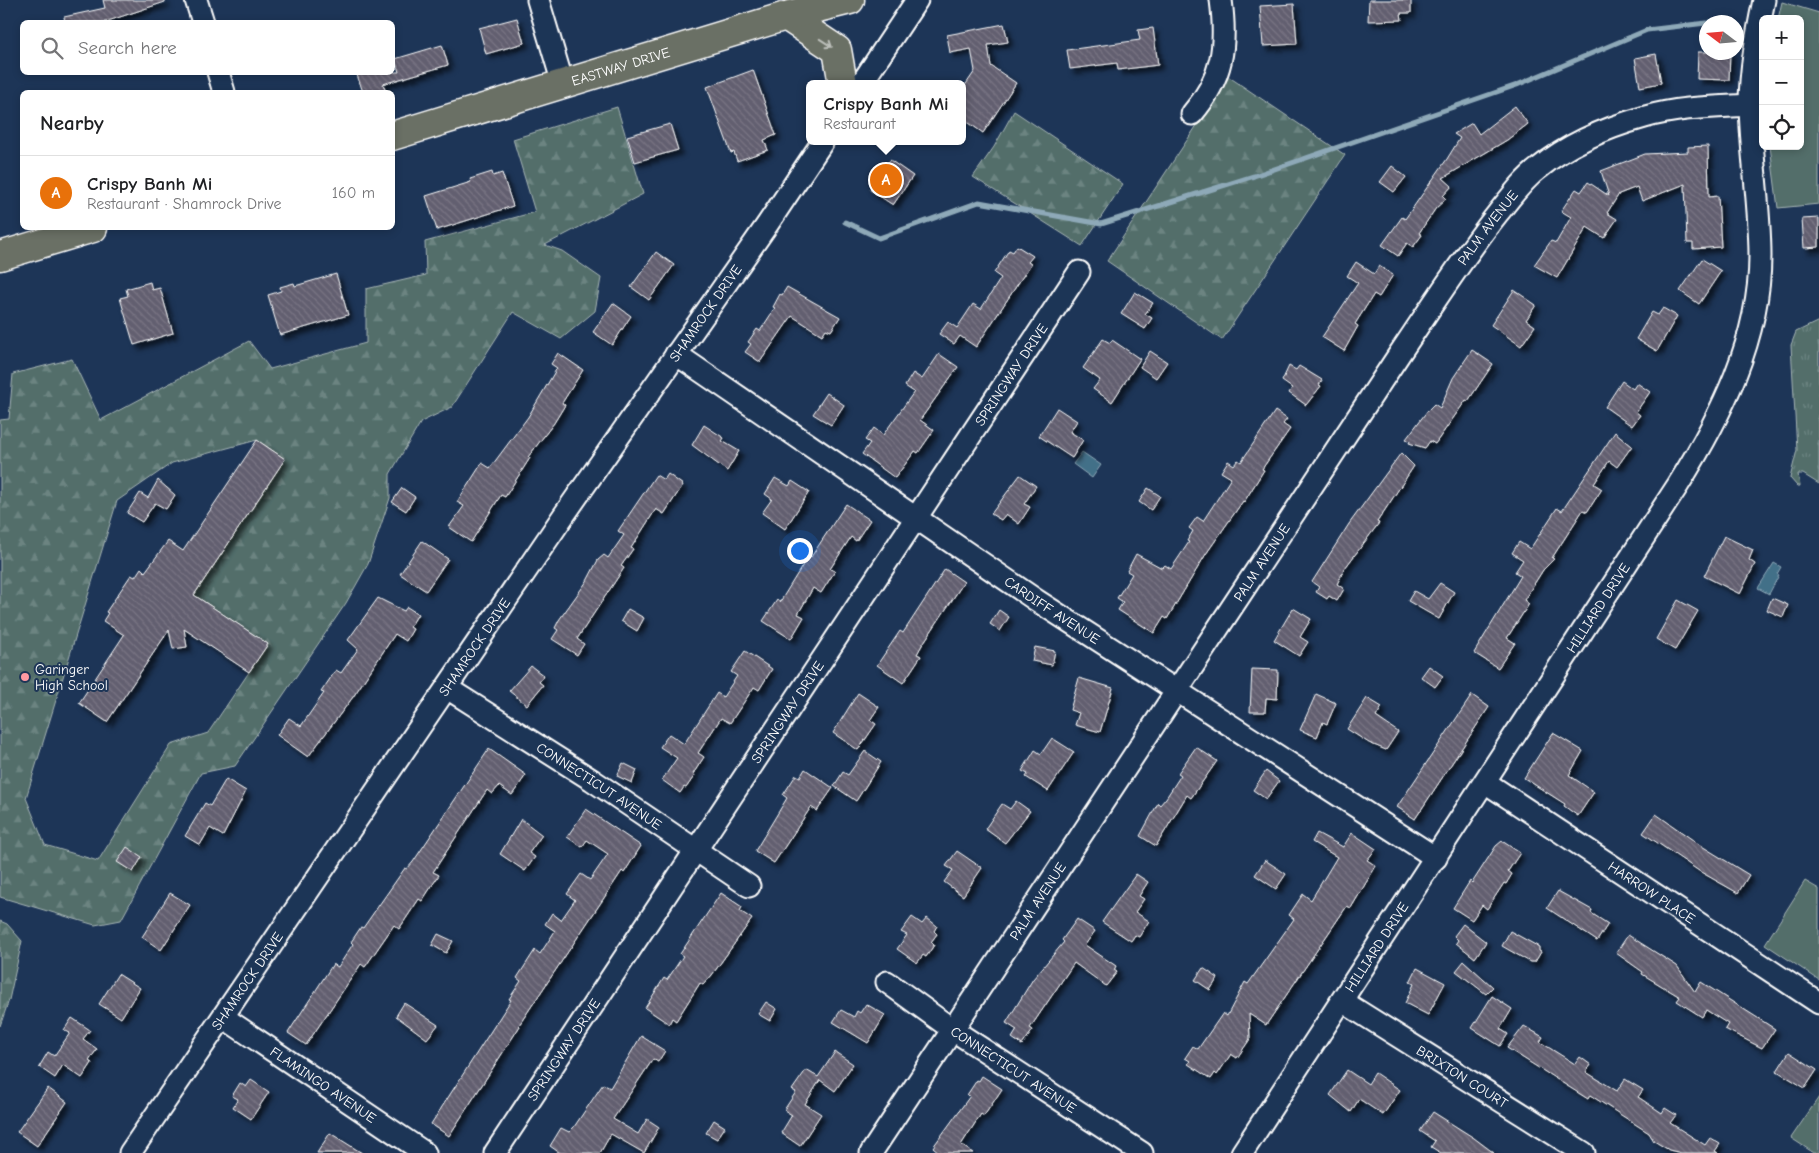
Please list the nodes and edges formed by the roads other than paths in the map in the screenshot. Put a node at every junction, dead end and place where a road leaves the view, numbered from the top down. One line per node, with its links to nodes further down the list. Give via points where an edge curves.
1 (196, 0): 8 (street)
2 (538, 0): 12 (street)
3 (850, 0): 7 (main road, EASTWAY DRIVE)
4 (917, 0): 11 (street)
5 (1221, 0): 15 (street, via 1223,47 1216,76 1207,96)
6 (1764, 0): 14 (street, HILLIARD DRIVE, via 1752,70)
7 (786, 16): 10 (main road, one-way to 10, via 837,50); 12 (main road, EASTWAY DRIVE)
8 (202, 20)
9 (219, 75): 13 (street)
10 (842, 80)
11 (864, 80)
12 (563, 84): 16 (main road, EASTWAY DRIVE)
13 (223, 90)
14 (1750, 104): 24 (street, PALM AVENUE, via 1679,110 1613,128 1559,154 1520,186 1470,250); 25 (street, HILLIARD DRIVE, via 1760,258 1751,323 1731,386 1713,426 1678,485)
15 (1192, 114)
16 (395, 135)
17 (820, 145): 21 (street, SHAMROCK DRIVE)
18 (86, 230): 19 (main road)
19 (0, 256)
20 (1079, 272): 22 (street, SPRINGWAY DRIVE)
21 (676, 354): 22 (street, CARDIFF AVENUE); 23 (street, SHAMROCK DRIVE)
22 (914, 518): 24 (street, CARDIFF AVENUE); 26 (street, SPRINGWAY DRIVE)
23 (447, 688): 26 (street, CONNECTICUT AVENUE); 32 (street, SHAMROCK DRIVE)
24 (1175, 691): 27 (street, CARDIFF AVENUE); 33 (street, PALM AVENUE)
25 (1485, 782): 27 (street, HILLIARD DRIVE); 31 (street, HARROW PLACE)
26 (695, 850): 28 (street, CONNECTICUT AVENUE); 36 (street, SPRINGWAY DRIVE)
27 (1436, 858): 30 (street, HILLIARD DRIVE)
28 (749, 886)
29 (887, 982): 33 (street, CONNECTICUT AVENUE)
30 (1342, 1001): 39 (street, HILLIARD DRIVE); 40 (street, BRIXTON COURT)
31 (1819, 1003)
32 (223, 1017): 34 (street, SHAMROCK DRIVE); 35 (street, FLAMINGO AVENUE)
33 (953, 1030): 37 (street, PALM AVENUE); 38 (street, CONNECTICUT AVENUE)
34 (130, 1153)
35 (425, 1153)
36 (495, 1153)
37 (872, 1153)
38 (1142, 1153)
39 (1242, 1153)
40 (1584, 1153)

